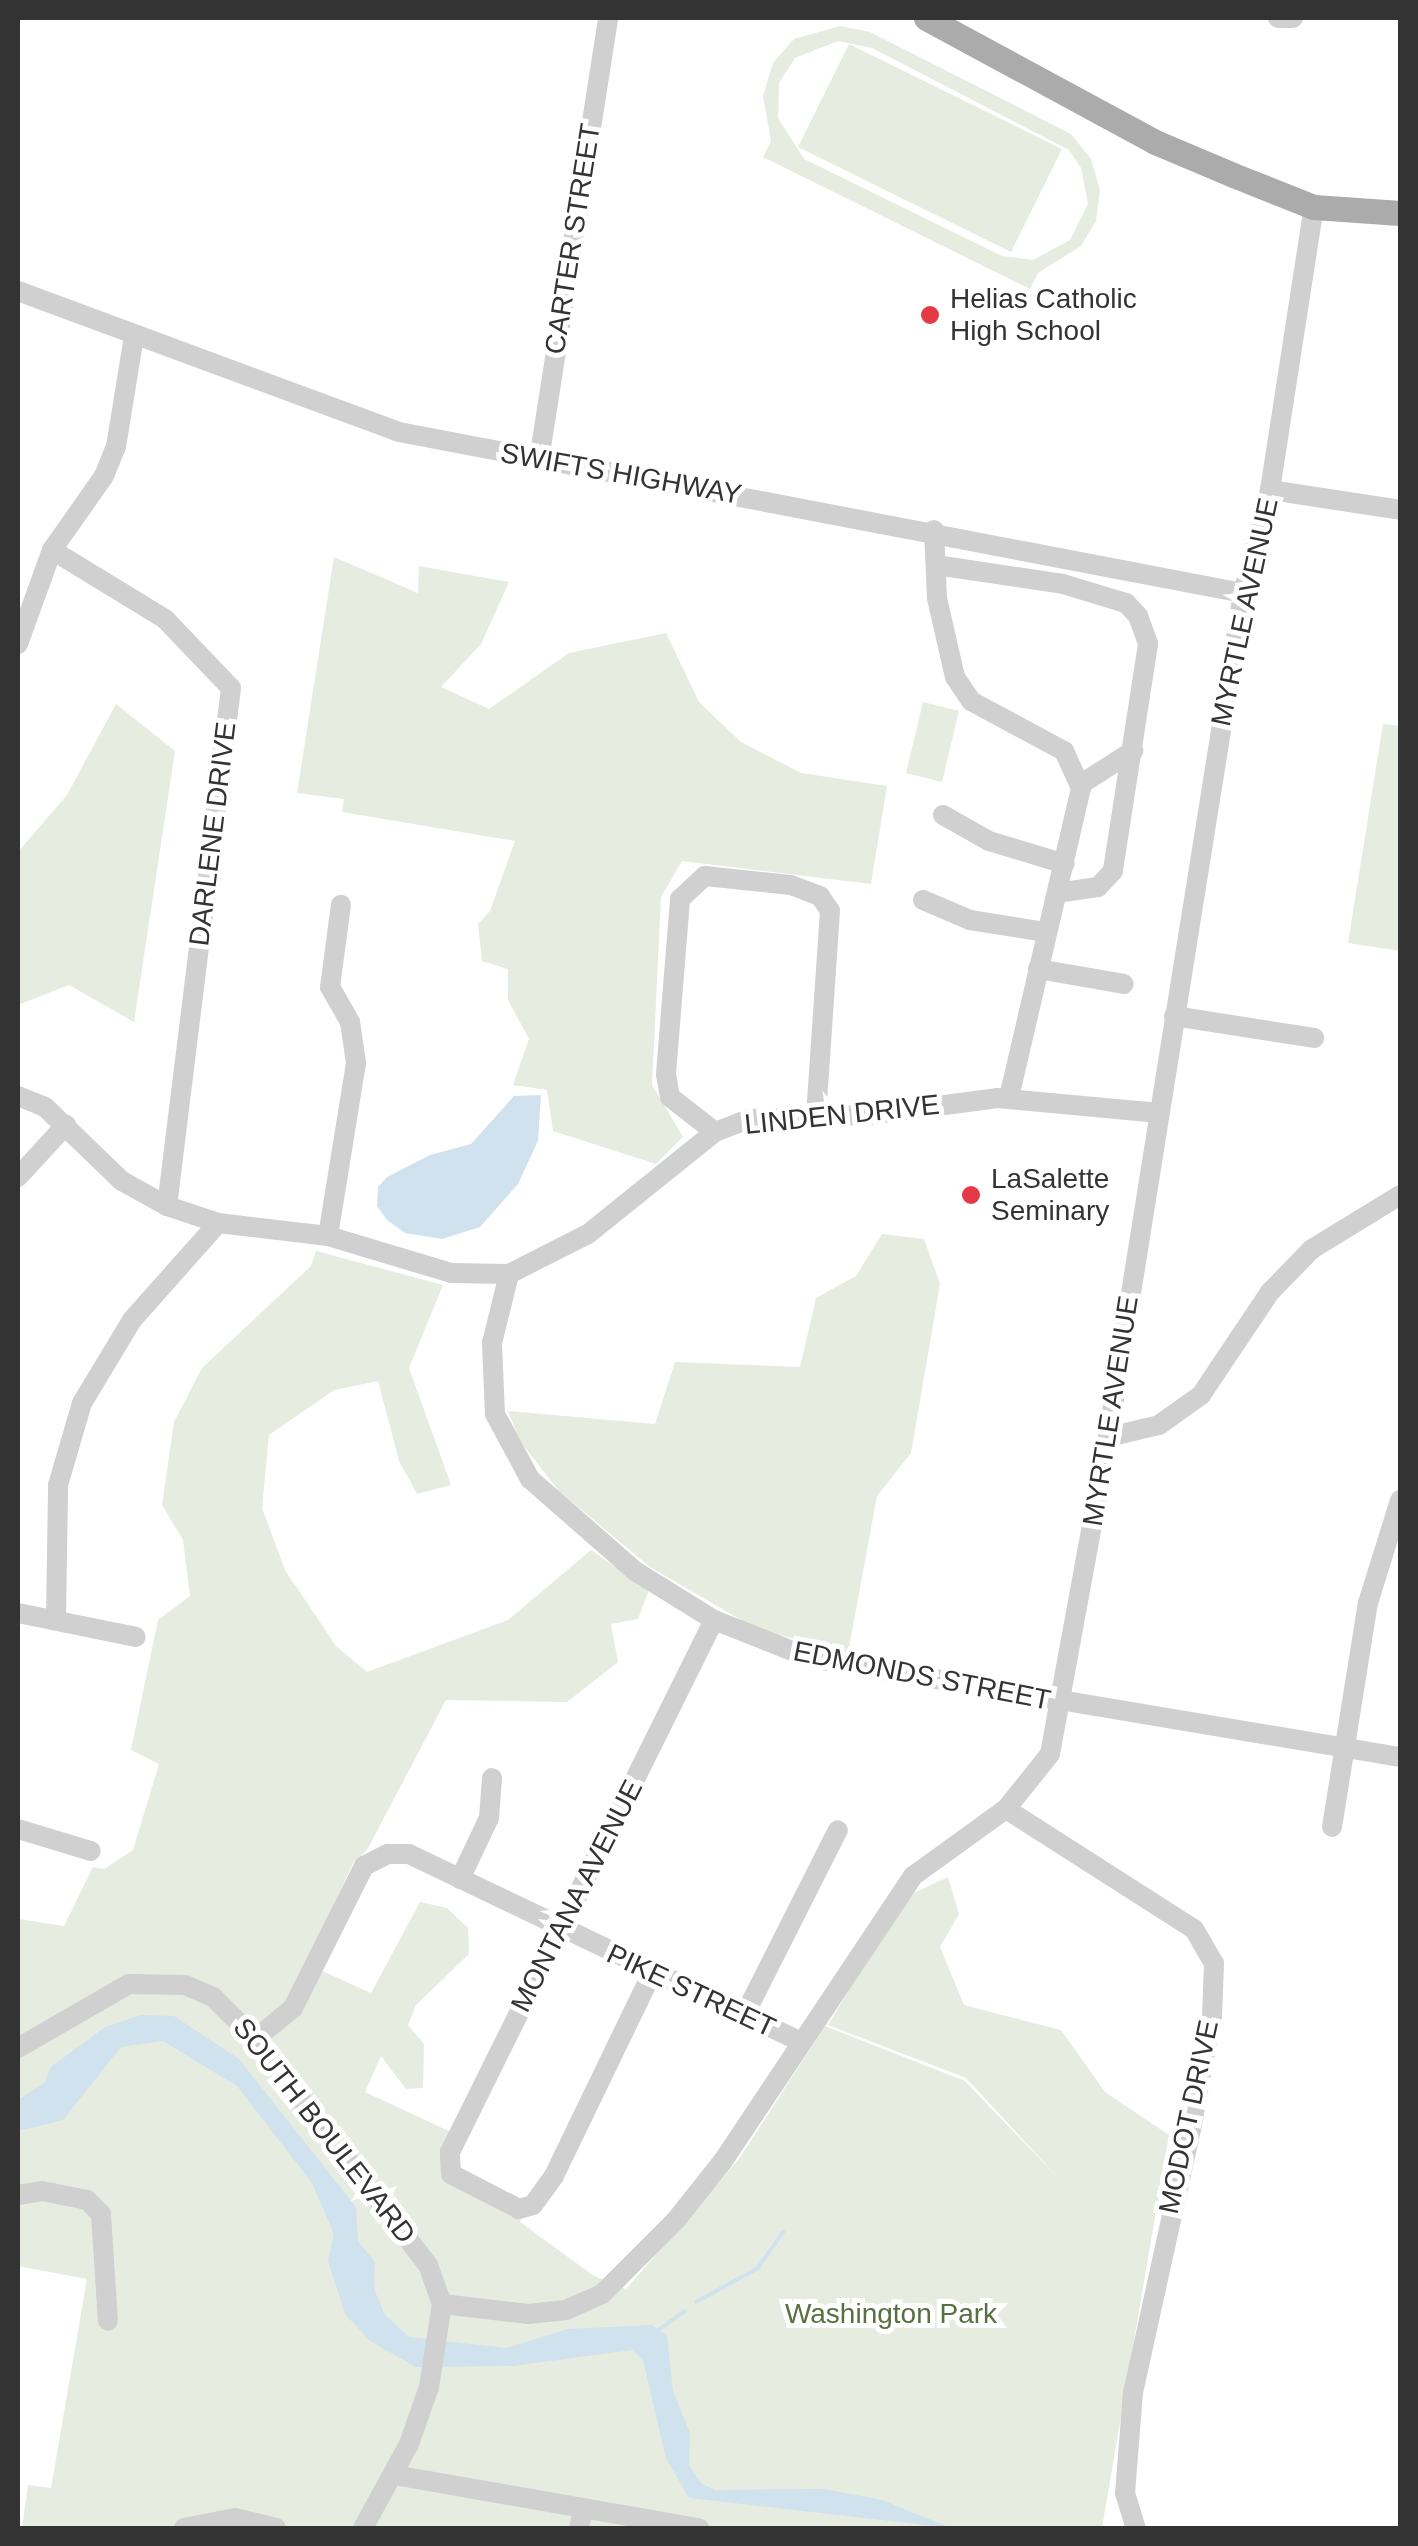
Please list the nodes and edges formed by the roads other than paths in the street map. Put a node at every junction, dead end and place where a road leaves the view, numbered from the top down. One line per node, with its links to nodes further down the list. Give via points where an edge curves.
1 (608, 18): 9 (street, CARTER STREET)
2 (926, 18): 5 (main road, via 1155,142)
3 (1278, 18): 4 (street)
4 (1293, 18)
5 (1314, 207): 6 (main road); 10 (street, MYRTLE AVENUE)
6 (1400, 213)
7 (18, 291): 8 (street, SWIFTS HIGHWAY)
8 (134, 336): 9 (street, SWIFTS HIGHWAY, via 398,432); 13 (street, via 116,447 104,476)
9 (539, 460): 12 (street, SWIFTS HIGHWAY)
10 (1270, 490): 11 (street); 15 (street, MYRTLE AVENUE)
11 (1400, 510)
12 (934, 530): 14 (street); 15 (street, SWIFTS HIGHWAY)
13 (52, 550): 16 (street); 37 (street, DARLENE DRIVE, via 165,618 231,688)
14 (936, 565): 17 (street, via 1064,584 1126,603 1148,644); 18 (street, via 955,677 971,701 1064,751)
15 (1243, 592): 27 (street, MYRTLE AVENUE)
16 (18, 644)
17 (1133, 750): 18 (street); 21 (street, via 1108,881)
18 (1080, 784): 20 (street)
19 (943, 815): 20 (street, via 989,841)
20 (1065, 864): 21 (street)
21 (1057, 893): 24 (street)
22 (923, 900): 24 (street, via 970,920)
23 (341, 904): 39 (street, via 330,988 350,1022 356,1062)
24 (1046, 932): 25 (street)
25 (1040, 963): 26 (street); 30 (street)
26 (1124, 978)
27 (1174, 1016): 28 (street); 31 (street, MYRTLE AVENUE)
28 (1314, 1038)
29 (18, 1096): 33 (street, LINDEN DRIVE)
30 (1009, 1098): 31 (street, LINDEN DRIVE); 32 (street, LINDEN DRIVE)
31 (1159, 1112): 41 (street, MYRTLE AVENUE)
32 (816, 1116): 34 (street, LINDEN DRIVE, via 749,1119); 34 (street, via 830,911 820,896 791,884 705,876 680,899 666,1074 670,1097)
33 (66, 1125): 35 (street); 37 (street, LINDEN DRIVE, via 122,1181)
34 (714, 1132): 40 (street, LINDEN DRIVE, via 588,1234)
35 (18, 1177)
36 (1400, 1195): 41 (street, via 1312,1249 1270,1292 1201,1395 1159,1425)
37 (167, 1206): 38 (street, LINDEN DRIVE)
38 (218, 1223): 39 (street, LINDEN DRIVE); 44 (street, via 132,1320 82,1403 58,1485)
39 (328, 1236): 40 (street, LINDEN DRIVE, via 451,1273)
40 (508, 1274): 45 (street, EDMONDS STREET, via 492,1343 495,1414 530,1478 635,1571)
41 (1108, 1437): 47 (street, MYRTLE AVENUE)
42 (1400, 1500): 48 (street, via 1368,1603)
43 (18, 1613): 44 (street)
44 (56, 1618): 46 (street)
45 (714, 1620): 47 (street, EDMONDS STREET, via 810,1658); 57 (street, MONTANA AVENUE)
46 (136, 1637)
47 (1064, 1702): 48 (street, EDMONDS STREET); 51 (street, MYRTLE AVENUE, via 1050,1754)
48 (1342, 1746): 49 (street, EDMONDS STREET); 52 (street)
49 (1400, 1757)
50 (492, 1778): 56 (street, via 489,1818)
51 (1006, 1809): 61 (street, MYRTLE AVENUE, via 913,1876); 72 (street, MODOT DRIVE, via 1194,1929 1214,1963 1212,2017 1191,2129 1132,2392 1125,2494)
52 (1332, 1827)
53 (18, 1829): 55 (street)
54 (838, 1830): 59 (street)
55 (91, 1852)
56 (460, 1879): 57 (street, PIKE STREET); 60 (street, PIKE STREET, via 409,1854 388,1854 364,1866 293,2008)
57 (560, 1928): 58 (street, PIKE STREET); 58 (street, MONTANA AVENUE, via 450,2152 452,2174 519,2209 532,2205 554,2176)
58 (652, 1973): 59 (street, PIKE STREET)
59 (744, 2016): 61 (street, PIKE STREET)
60 (255, 2039): 62 (street, SOUTH BOULEVARD, via 213,1996 150,1980 90,2001); 64 (street, SOUTH BOULEVARD, via 428,2265)
61 (801, 2042): 64 (street, MYRTLE AVENUE, via 723,2161 602,2294 566,2310 528,2314)
62 (18, 2048)
63 (18, 2194): 65 (street, via 42,2191 87,2200 101,2214)
64 (442, 2304): 66 (street, via 430,2387)
65 (108, 2321)
66 (394, 2475): 67 (street); 70 (street)
67 (581, 2518): 71 (street)
68 (184, 2528): 69 (street, via 235,2518)
69 (276, 2528)
70 (363, 2528)
71 (699, 2528)
72 (1136, 2528)

